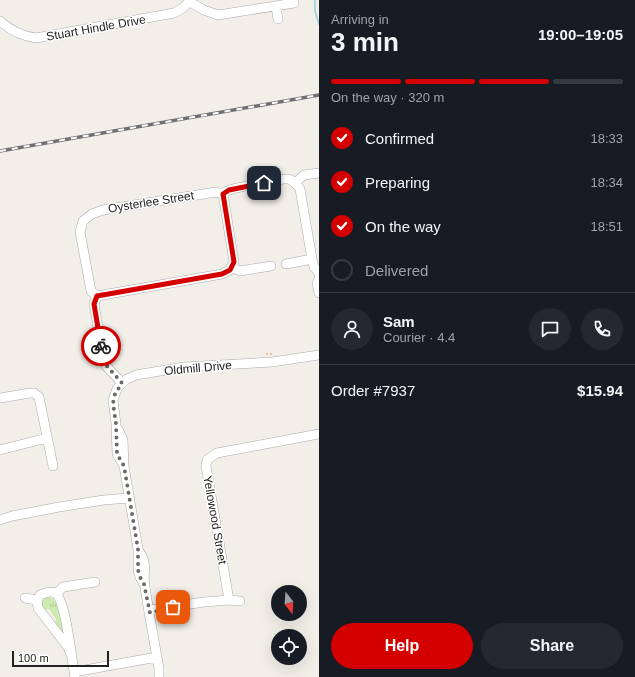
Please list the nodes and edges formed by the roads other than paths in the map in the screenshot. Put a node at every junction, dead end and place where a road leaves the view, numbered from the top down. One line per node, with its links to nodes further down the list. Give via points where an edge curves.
1 (191, 1): 3 (street, via 204,10 218,15); 5 (street, Stuart Hindle Drive, via 174,13 162,16 36,38 16,33)
2 (294, 3): 3 (street)
3 (276, 6): 4 (street)
4 (278, 19)
5 (1, 22)
6 (319, 173): 7 (street, via 304,175)
7 (295, 182): 8 (street, Oysterlee Street, via 288,179 240,187); 9 (street, via 300,189)
8 (223, 194): 12 (street, via 234,262); 16 (street, Oysterlee Street, via 216,192 103,210 92,214 83,222 80,232 92,291)
9 (312, 259): 10 (street); 13 (street)
10 (286, 264)
11 (271, 266): 12 (street, via 240,271)
12 (231, 267): 16 (street, via 222,274)
13 (319, 274)
14 (319, 279): 15 (street)
15 (319, 293)
16 (97, 296): 18 (street, Oysterlee Street, via 94,304 104,360)
17 (319, 355): 18 (street, Oldmill Drive, via 272,362 184,367 136,376)
18 (122, 383): 24 (street, via 113,400 117,454 124,466)
19 (0, 398): 21 (street, via 30,393 38,396)
20 (319, 434): 30 (street, Yellowood Street, via 217,453 207,460)
21 (47, 438): 22 (street); 23 (street)
22 (0, 450)
23 (53, 466)
24 (128, 495): 25 (street); 32 (street, via 138,549 138,570)
25 (0, 520)
26 (95, 582): 27 (street, via 63,587)
27 (56, 594): 29 (street, via 43,594); 33 (street, via 64,610)
28 (24, 598): 29 (street)
29 (37, 600): 33 (street, via 38,608)
30 (229, 600): 31 (street); 32 (street)
31 (240, 601)
32 (150, 611): 34 (street)
33 (71, 654): 35 (street)
34 (157, 657): 35 (street); 36 (street)
35 (74, 674)
36 (160, 677)

